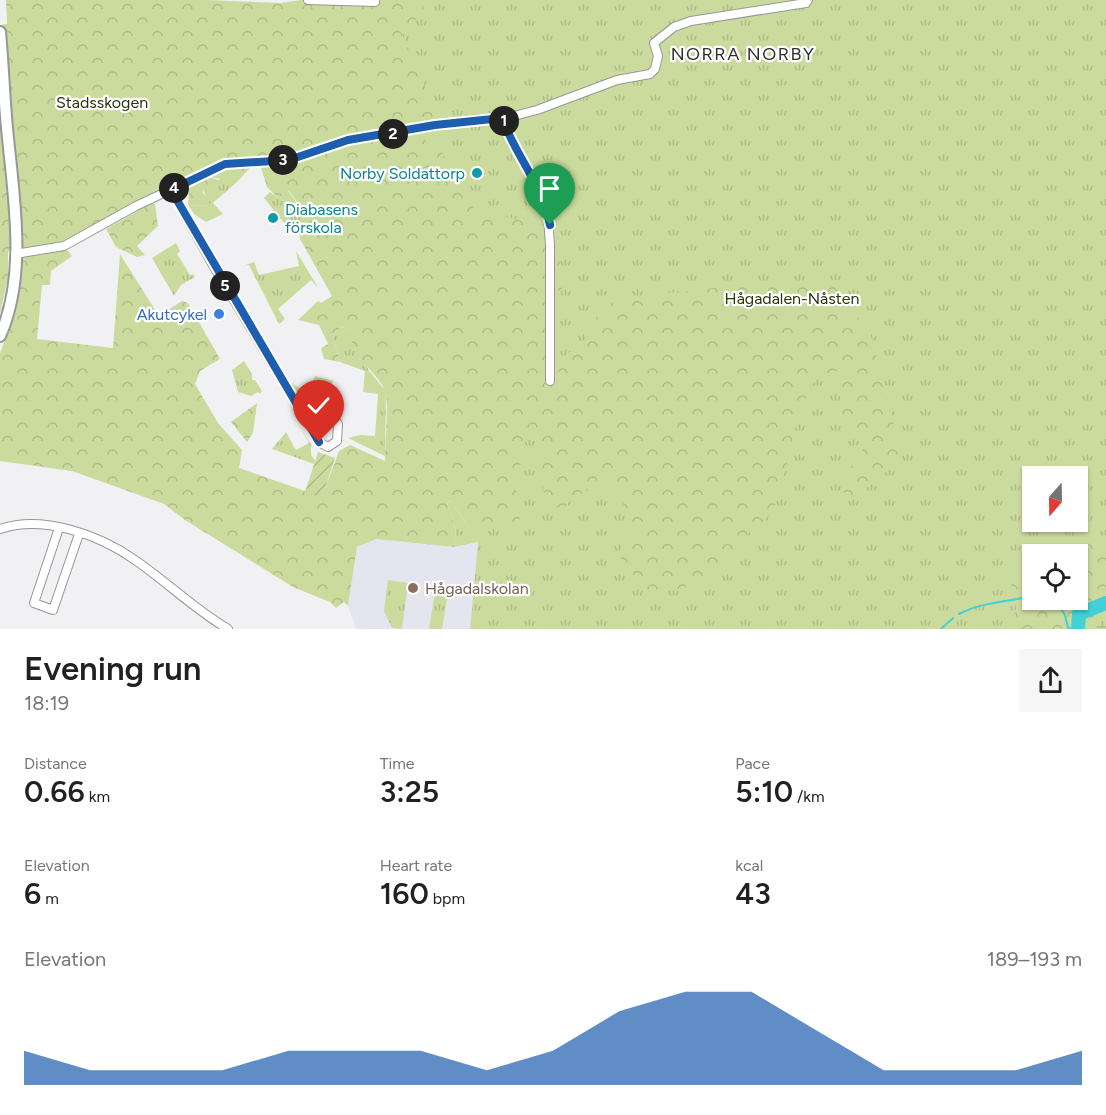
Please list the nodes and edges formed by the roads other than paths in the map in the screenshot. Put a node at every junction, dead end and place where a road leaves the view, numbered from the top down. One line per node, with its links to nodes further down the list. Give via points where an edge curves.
1 (308, 0): 2 (street)
2 (375, 2)
3 (807, 2): 5 (street, via 674,27 654,43 658,56 650,74 617,80 537,110)
4 (0, 32): 7 (street)
5 (502, 118): 6 (street, via 348,140 289,160 225,164); 9 (street, via 547,205)
6 (171, 190): 7 (street, via 64,246); 10 (street)
7 (15, 254): 8 (street, via 11,307)
8 (0, 336)
9 (550, 381)
10 (300, 408): 10 (street, via 319,442 328,447 337,441 340,429 332,413 309,403)
11 (58, 528): 12 (street, via 35,524); 13 (street); 13 (street, via 34,603 53,610)
12 (0, 529)
13 (80, 534): 14 (street, via 135,560)
14 (228, 629)

